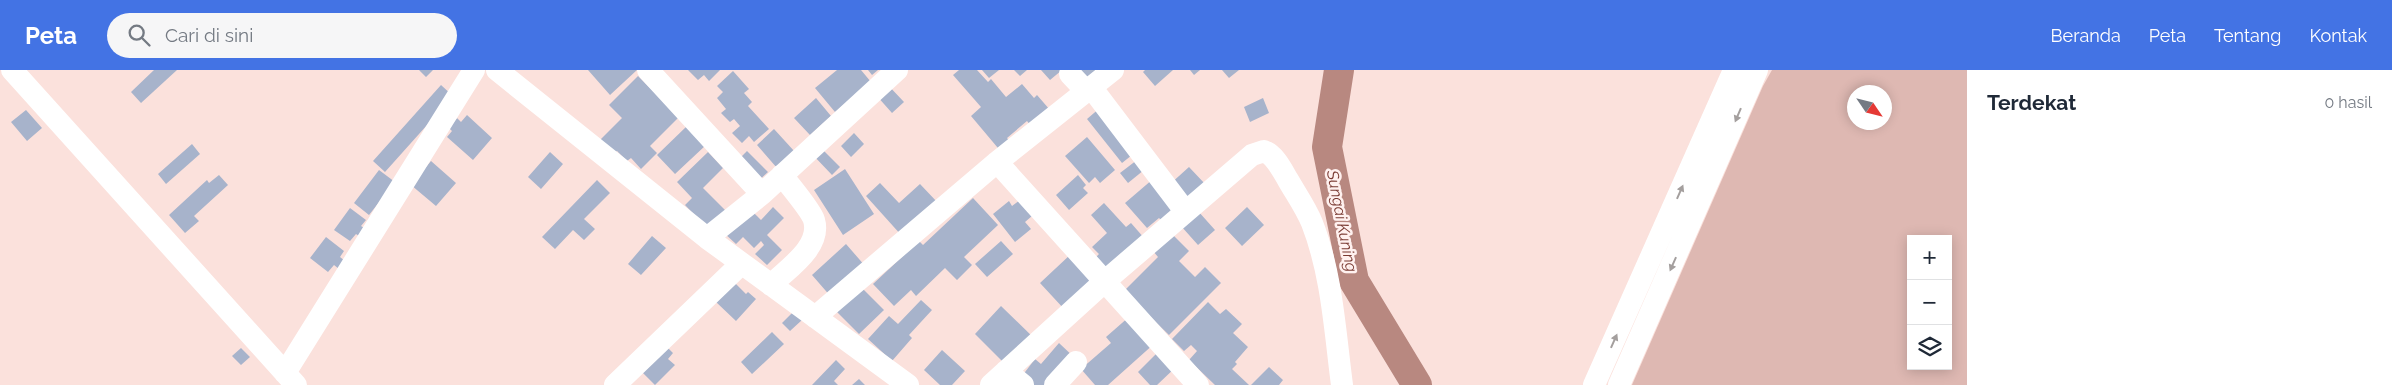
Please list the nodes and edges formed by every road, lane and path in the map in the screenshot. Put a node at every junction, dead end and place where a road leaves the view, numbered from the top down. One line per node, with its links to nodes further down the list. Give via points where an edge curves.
1 (12, 70): 21 (street)
2 (474, 70): 21 (street)
3 (497, 70): 15 (street)
4 (648, 70): 13 (street)
5 (897, 70): 12 (street)
6 (1113, 70): 10 (street)
7 (1734, 70): 28 (street, one-way to 7)
8 (1757, 70): 29 (street, one-way to 29)
9 (1070, 74): 10 (street)
10 (1089, 89): 11 (street); 14 (street)
11 (998, 162): 17 (street); 19 (street)
12 (782, 175): 13 (street); 18 (street, via 814,219 815,236 807,250)
13 (762, 194): 15 (street)
14 (1185, 211): 17 (street); 27 (street, via 1252,155 1261,150 1271,155 1306,209 1316,236 1328,284)
15 (707, 238): 16 (street)
16 (741, 264): 18 (street); 23 (street)
17 (1104, 282): 22 (street); 26 (street)
18 (771, 285): 19 (street)
19 (815, 317): 24 (street)
20 (1076, 362): 25 (street)
21 (291, 379)
22 (1007, 380)
23 (615, 385)
24 (908, 385)
25 (1055, 385)
26 (1198, 385)
27 (1342, 385)
28 (1594, 385)
29 (1619, 385)

